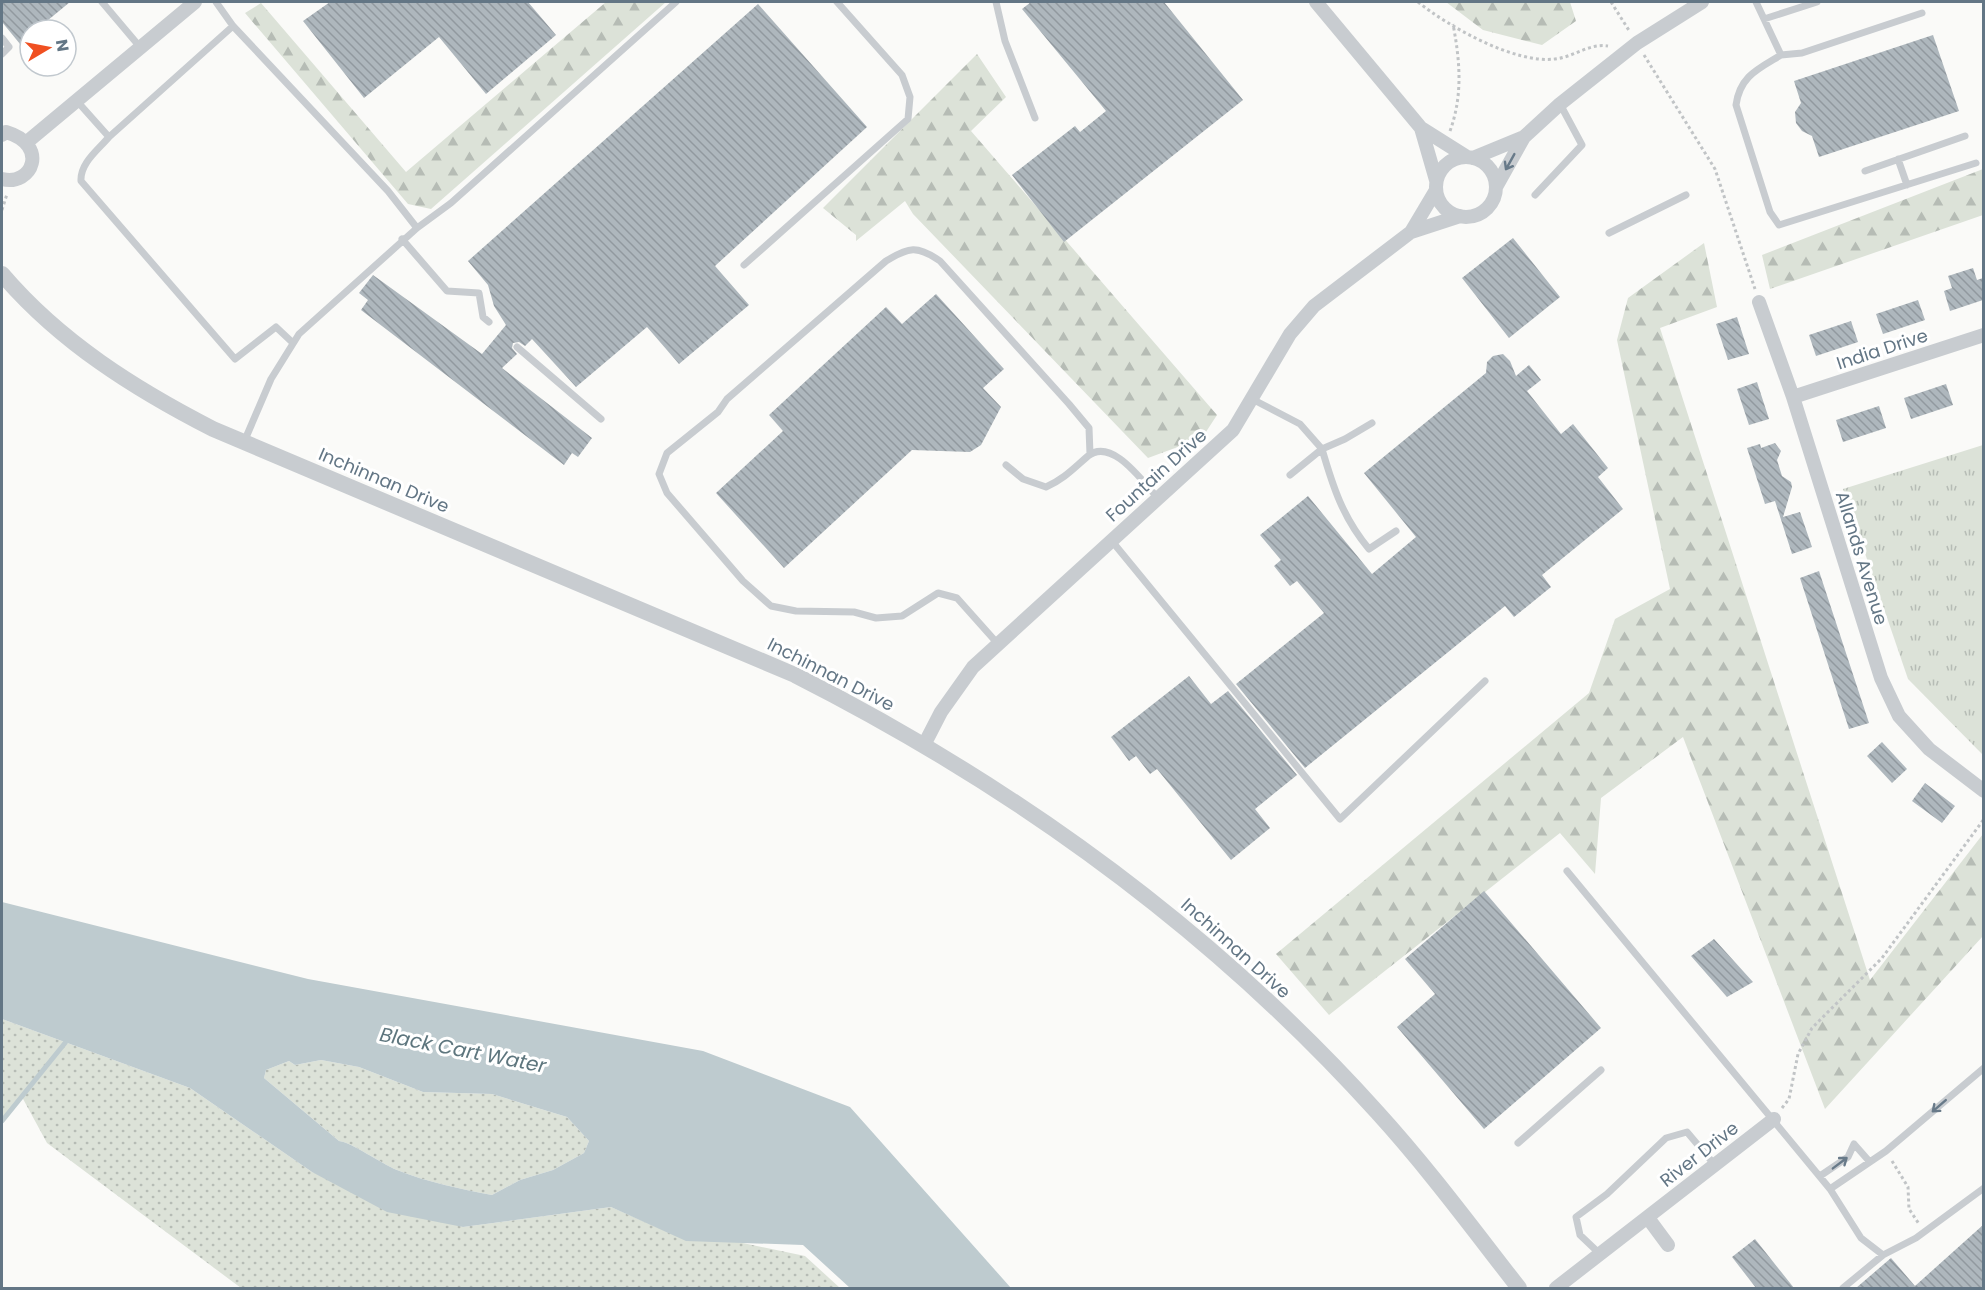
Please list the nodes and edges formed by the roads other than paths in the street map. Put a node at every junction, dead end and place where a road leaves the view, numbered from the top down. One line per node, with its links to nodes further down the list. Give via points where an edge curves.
1 (102, 2): 16 (lane)
2 (195, 2): 16 (street)
3 (216, 2): 14 (lane)
4 (676, 2): 39 (lane, via 451,203)
5 (837, 2): 43 (lane, via 902,75 910,97 908,119)
6 (996, 2): 21 (lane, via 1005,41)
7 (1316, 2): 22 (street)
8 (1702, 2): 11 (street)
9 (1756, 2): 13 (lane)
10 (1817, 2): 13 (lane)
11 (1687, 5): 20 (street)
12 (1922, 13): 18 (lane, via 1802,52)
13 (1764, 19): 18 (lane)
14 (233, 26): 25 (lane); 39 (lane, via 388,191)
15 (2, 38): 17 (lane, via 9,47)
16 (140, 47): 19 (street)
17 (2, 54)
18 (1781, 55): 34 (lane, via 1749,75 1738,90 1736,105 1770,212 1779,225)
19 (76, 100): 25 (lane); 27 (street)
20 (1560, 104): 26 (street); 36 (lane, via 1582,145)
21 (1035, 118)
22 (1421, 128): 28 (street); 33 (street)
23 (3, 131): 27 (street)
24 (1965, 136): 29 (lane)
25 (109, 137): 48 (lane, via 86,162 81,181 235,359 276,327)
26 (1524, 137): 28 (street); 35 (street, one-way to 35)
27 (27, 142): 32 (street, via 32,159 26,173 12,181)
28 (1470, 157): 33 (street, via 1450,161 1439,172); 35 (street, via 1489,168)
29 (1898, 159): 31 (lane); 34 (lane)
30 (1976, 163): 34 (lane)
31 (1864, 171)
32 (2, 179)
33 (1436, 185): 38 (street, via 1443,207); 40 (street, Fountain Drive)
34 (1907, 185)
35 (1496, 187): 38 (street, via 1488,207 1470,217)
36 (1535, 195)
37 (1686, 195): 41 (lane)
38 (1460, 216): 40 (street, Fountain Drive)
39 (417, 228): 42 (lane)
40 (1411, 232): 51 (street, Fountain Drive, via 1314,306 1290,334)
41 (1609, 233)
42 (402, 239): 46 (lane, via 447,291 479,293 483,317); 48 (lane, via 298,334)
43 (744, 265)
44 (2, 274): 54 (street, Inchinnan Drive, via 93,358 174,409)
45 (1759, 302): 50 (street, Allands Avenue)
46 (489, 322)
47 (1983, 335): 50 (street, India Drive)
48 (293, 343): 54 (lane, via 271,380)
49 (517, 347): 52 (lane)
50 (1793, 397): 65 (street, Allands Avenue, via 1881,678 1899,716 1929,749)
51 (1252, 399): 55 (lane, via 1300,424); 59 (street, Fountain Drive, via 1233,430)
52 (601, 419)
53 (1372, 423): 55 (lane)
54 (244, 442): 64 (street, Inchinnan Drive, via 712,638 844,700)
55 (1322, 449): 58 (lane); 60 (lane, via 1351,528 1369,549)
56 (1090, 454): 57 (lane, via 1062,480 1046,487 1023,479); 59 (lane, via 1100,450 1112,452); 62 (lane, via 1089,428 1062,395 940,261 926,251 906,249 886,261 667,453 659,474 667,493 743,581 771,606 796,611 854,612 876,618 902,616 938,593 957,598)
57 (1006, 465)
58 (1290, 475)
59 (1158, 498): 61 (street, Fountain Drive)
60 (1396, 531)
61 (1111, 540): 62 (street, Fountain Drive); 63 (lane, via 1340,819)
62 (998, 645): 64 (street, Fountain Drive, via 972,667)
63 (1485, 681)
64 (924, 745): 80 (street, Inchinnan Drive, via 1093,855 1237,972 1378,1113)
65 (1983, 791)
66 (1567, 871): 69 (lane)
67 (1983, 1068): 71 (lane, one-way to 71)
68 (1601, 1070): 70 (lane)
69 (1774, 1119): 72 (street, River Drive); 73 (lane)
70 (1518, 1143)
71 (1869, 1161): 73 (lane, one-way to 71, via 1848,1157 1854,1144); 75 (lane)
72 (1714, 1164): 76 (street, River Drive); 78 (lane, via 1687,1132 1666,1138 1607,1194 1576,1217 1580,1235)
73 (1820, 1176): 75 (lane)
74 (1983, 1188): 79 (lane, via 1927,1230)
75 (1830, 1189): 79 (lane, via 1861,1238)
76 (1648, 1218): 77 (street); 78 (street, River Drive)
77 (1668, 1245)
78 (1600, 1254): 81 (street, River Drive)
79 (1883, 1255): 82 (lane)
80 (1519, 1288)
81 (1556, 1288)
82 (1843, 1288)

